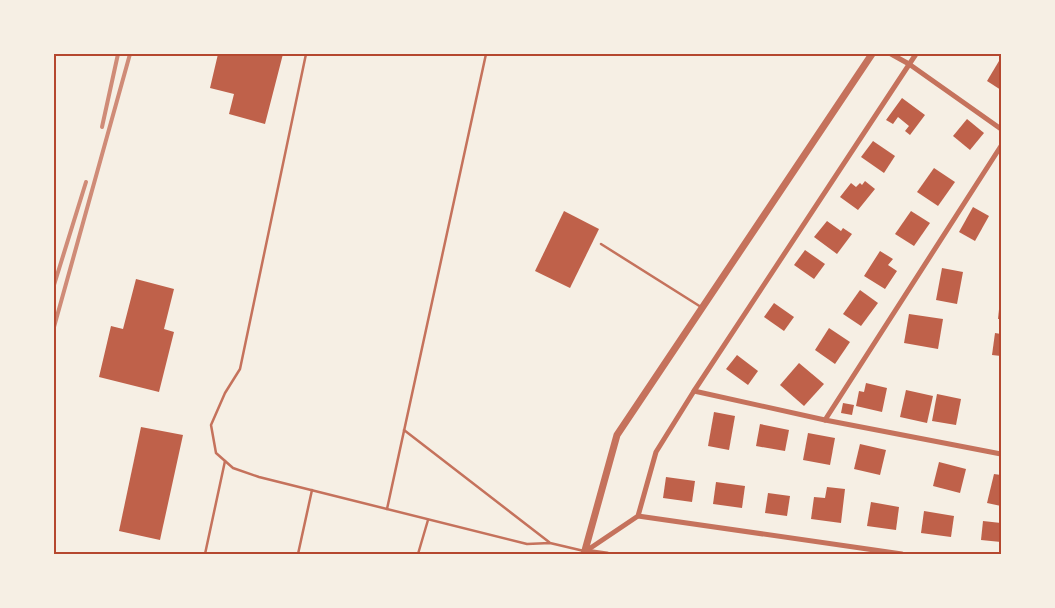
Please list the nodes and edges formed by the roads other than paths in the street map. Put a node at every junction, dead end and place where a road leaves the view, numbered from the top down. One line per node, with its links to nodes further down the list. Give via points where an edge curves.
1 (306, 54): 15 (lane, via 240,369 211,425 216,453)
2 (486, 54): 13 (lane)
3 (872, 54): 10 (street)
4 (891, 54): 6 (street)
5 (916, 54): 6 (street)
6 (909, 64): 7 (street); 11 (street)
7 (1001, 129)
8 (1001, 146): 12 (street)
9 (601, 244): 10 (lane)
10 (702, 308): 21 (street, via 617,435)
11 (694, 391): 12 (street); 18 (street, via 656,452)
12 (825, 420): 14 (street)
13 (404, 430): 17 (lane); 20 (lane)
14 (1001, 454)
15 (225, 461): 16 (lane, via 233,468 259,477); 22 (lane)
16 (312, 490): 17 (lane); 23 (lane)
17 (386, 509): 19 (lane)
18 (638, 516): 21 (street); 26 (street)
19 (428, 520): 20 (lane, via 527,544); 24 (lane)
20 (550, 543): 21 (lane)
21 (585, 553): 25 (street)
22 (205, 554)
23 (298, 554)
24 (418, 554)
25 (607, 554)
26 (902, 554)

